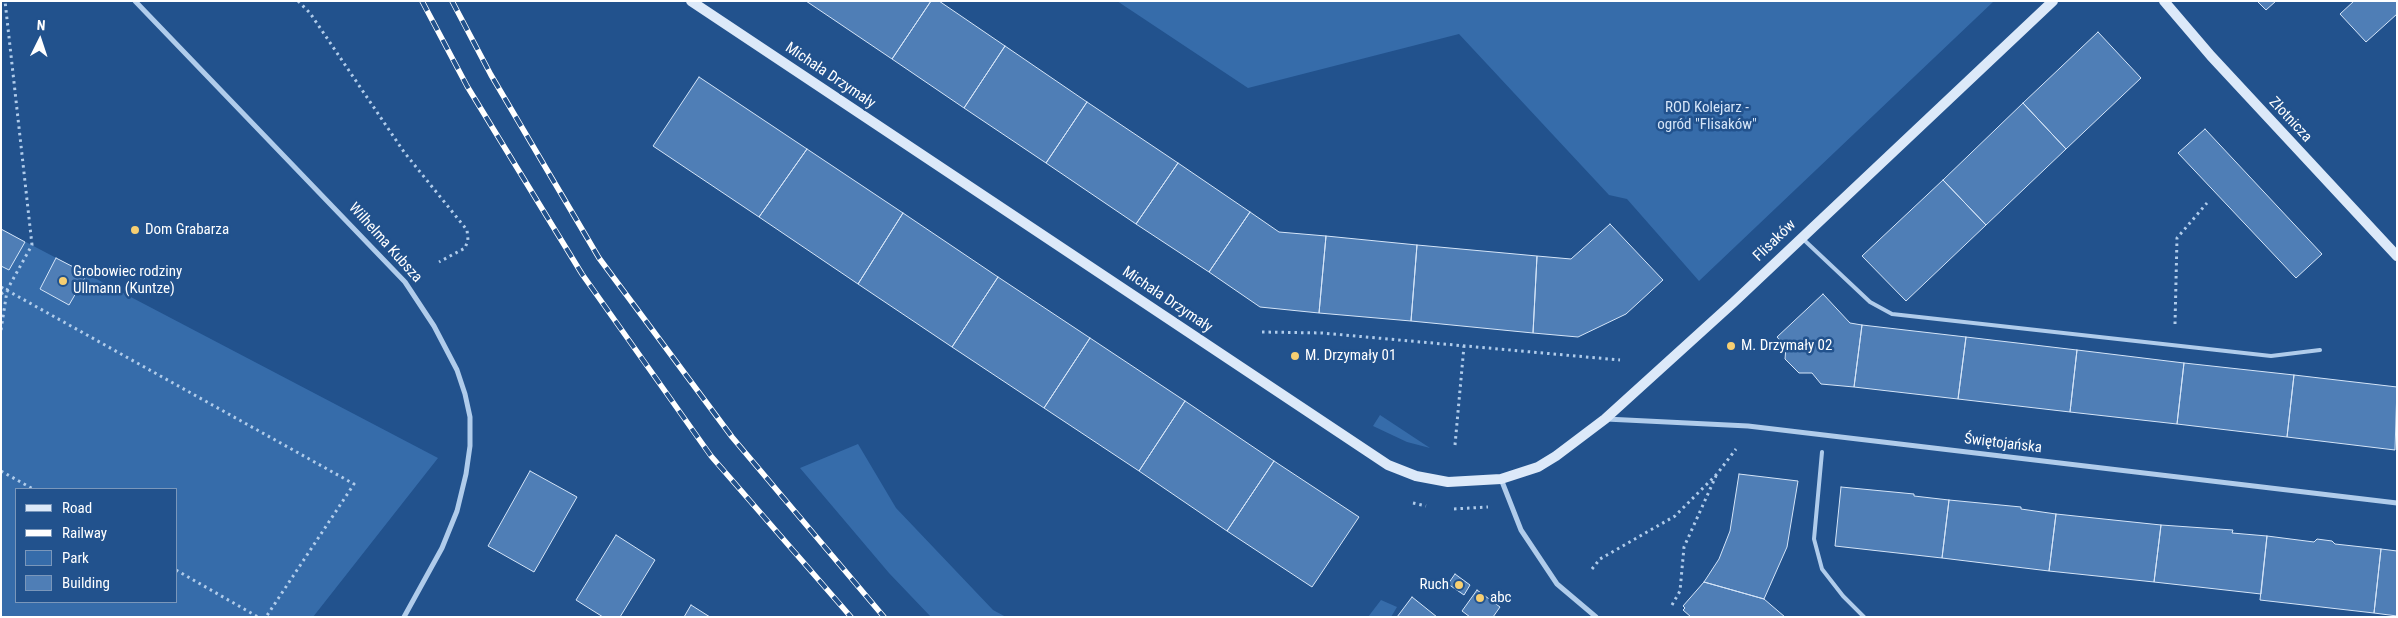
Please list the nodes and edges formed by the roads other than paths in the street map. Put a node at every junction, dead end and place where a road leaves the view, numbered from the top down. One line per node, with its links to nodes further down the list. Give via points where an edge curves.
1 (135, 1): 12 (street, Wilhelma Kubsza, via 405,282 434,326 457,370 470,417 466,474 457,511 442,548)
2 (691, 1): 10 (street, Michała Drzymały, via 1388,465 1416,476 1448,482)
3 (2053, 1): 5 (street, Flisaków)
4 (2164, 1): 6 (street, Złotnicza)
5 (1801, 237): 7 (lane, via 1870,302 1892,314 2271,356); 8 (street, Flisaków)
6 (2397, 256)
7 (2320, 350)
8 (1605, 419): 10 (street, Flisaków, via 1538,467); 11 (street, Świętojańska, via 1748,426)
9 (1822, 452): 14 (lane, via 1814,539 1822,568)
10 (1502, 479): 13 (street, via 1521,530 1557,584)
11 (2397, 503)
12 (404, 617)
13 (1596, 617)
14 (1864, 617)

